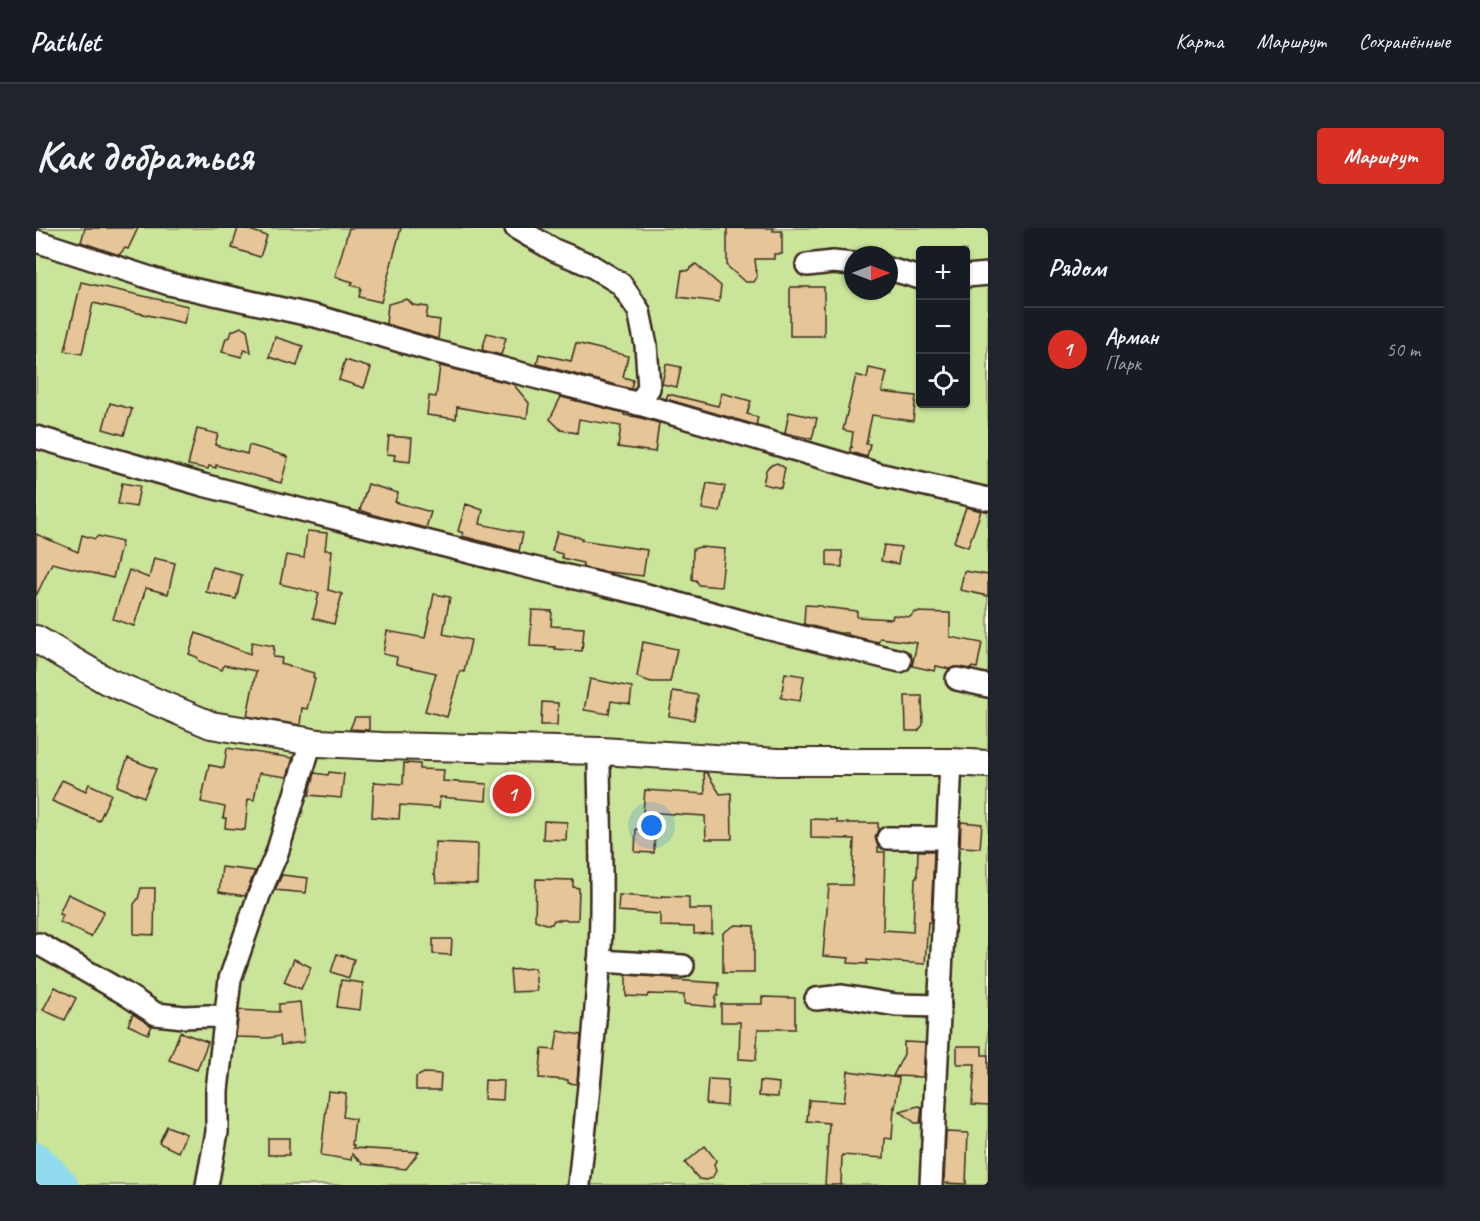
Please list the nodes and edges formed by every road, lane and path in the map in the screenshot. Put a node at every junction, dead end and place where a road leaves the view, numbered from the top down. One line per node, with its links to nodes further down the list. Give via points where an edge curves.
1 (516, 228): 9 (street, via 621,284 639,310 646,345 649,388)
2 (36, 242): 9 (street, via 169,284 319,317)
3 (844, 263): 4 (street)
4 (807, 265)
5 (898, 272): 8 (street)
6 (988, 274): 7 (street)
7 (970, 276)
8 (916, 277)
9 (639, 404): 11 (street, via 882,475)
10 (36, 437): 13 (street, via 214,488)
11 (988, 500)
12 (36, 639): 16 (street, via 107,681 211,725)
13 (900, 661)
14 (957, 679): 15 (street)
15 (988, 686)
16 (311, 742): 17 (street); 27 (street, via 277,853 230,979)
17 (602, 751): 18 (street, via 778,762); 23 (street)
18 (951, 762): 19 (street); 21 (street)
19 (988, 764)
20 (888, 838): 21 (street)
21 (947, 838): 26 (street)
22 (39, 944): 27 (street, via 156,1014)
23 (599, 961): 24 (street); 29 (street)
24 (683, 966)
25 (816, 999): 26 (street, via 842,996 896,1005)
26 (940, 1006): 30 (street)
27 (225, 1017): 28 (street, via 217,1132)
28 (207, 1185)
29 (579, 1185)
30 (931, 1185)

